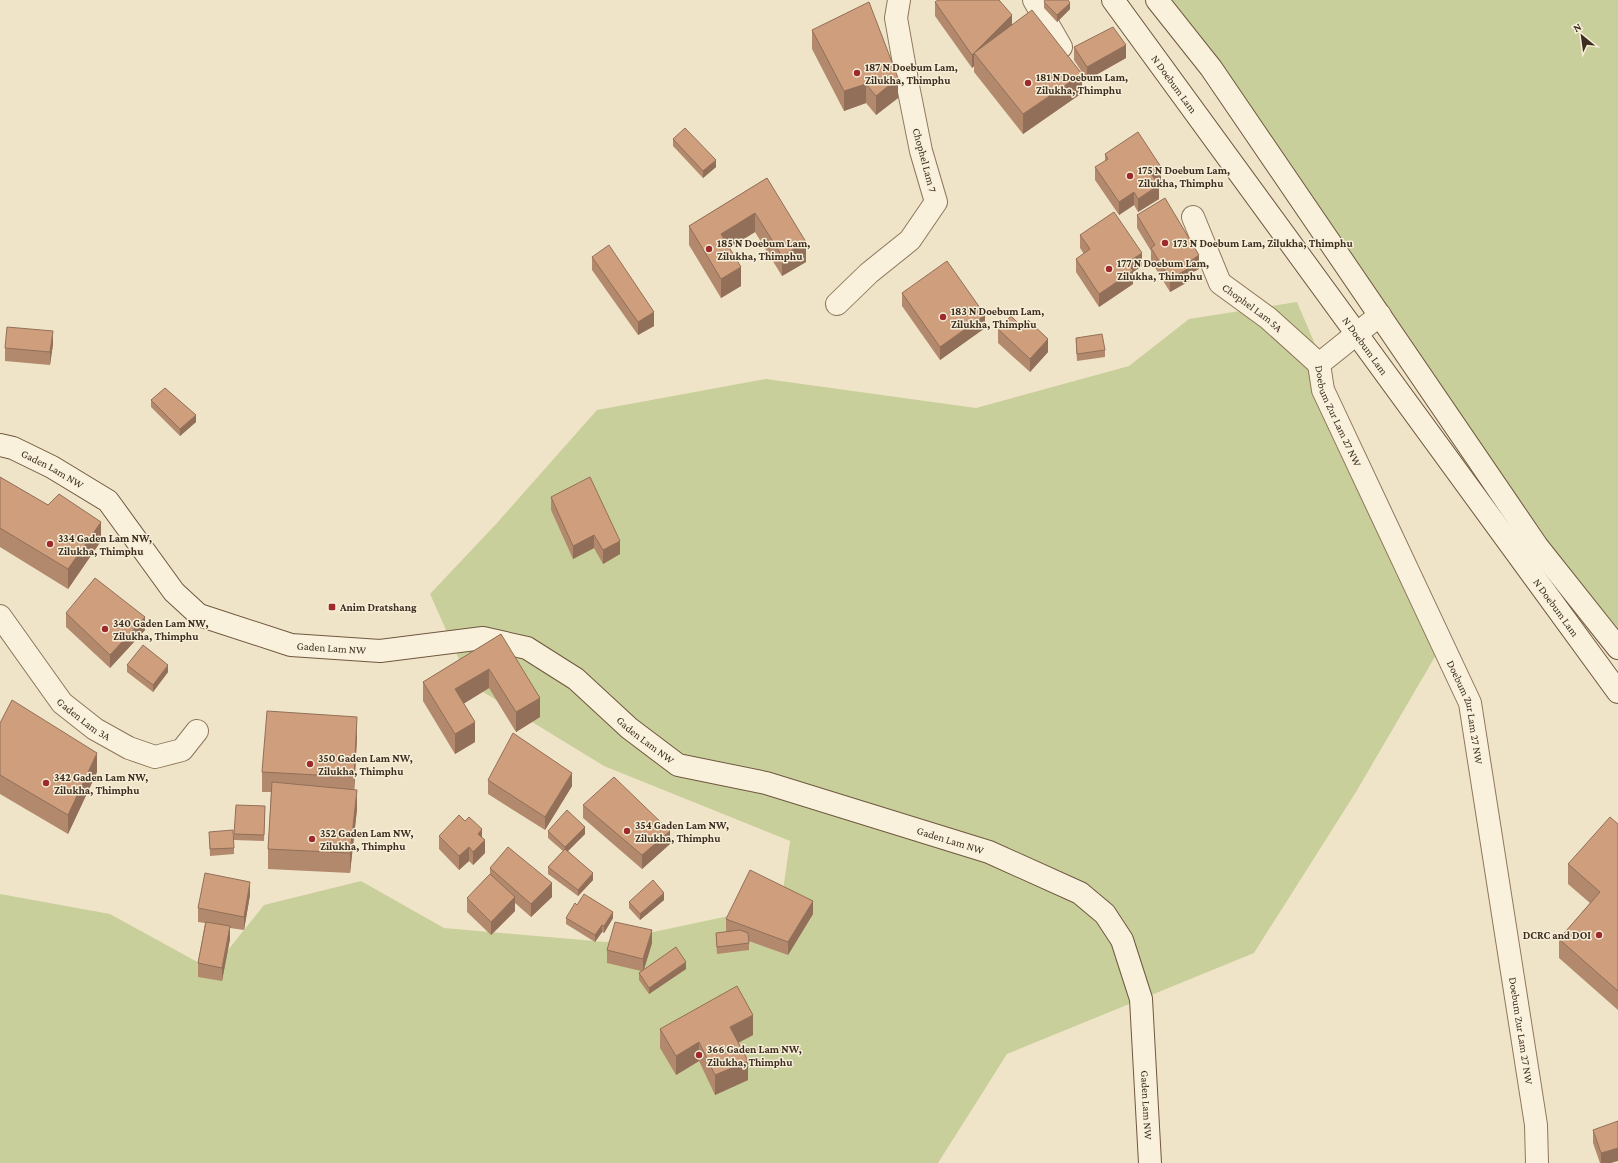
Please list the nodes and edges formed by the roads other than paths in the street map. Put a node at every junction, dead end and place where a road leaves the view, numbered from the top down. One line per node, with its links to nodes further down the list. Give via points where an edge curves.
1 (899, 0): 7 (main road, Chophel Lam 7, via 896,18 921,151 936,202 910,240 869,273)
2 (1034, 0): 5 (main road)
3 (1113, 0): 9 (main road, N Doebum Lam)
4 (1157, 0): 8 (main road, N Doebum Lam, via 1211,68)
5 (1061, 47)
6 (1193, 217): 10 (main road, Chophel Lam 5A, via 1220,283 1268,318)
7 (837, 304)
8 (1380, 315): 9 (main road, Doebum Zur Lam 27 NW); 13 (main road, N Doebum Lam, via 1537,546)
9 (1356, 333): 10 (main road, Doebum Zur Lam 27 NW); 14 (main road, N Doebum Lam)
10 (1319, 364): 17 (main road, Doebum Zur Lam 27 NW, via 1323,390 1470,703 1536,1125)
11 (0, 445): 16 (main road, Gaden Lam NW, via 13,448 52,467 108,501 174,592 199,615 291,645 380,651 483,638 527,648 576,679 629,728 678,765 766,782 989,852 1080,893 1105,914 1122,940 1141,999)
12 (0, 616): 15 (main road, Gaden Lam 3A, via 62,703 95,729 129,748 155,757 182,750)
13 (1618, 648)
14 (1618, 692)
15 (197, 731)
16 (1150, 1163)
17 (1537, 1163)

